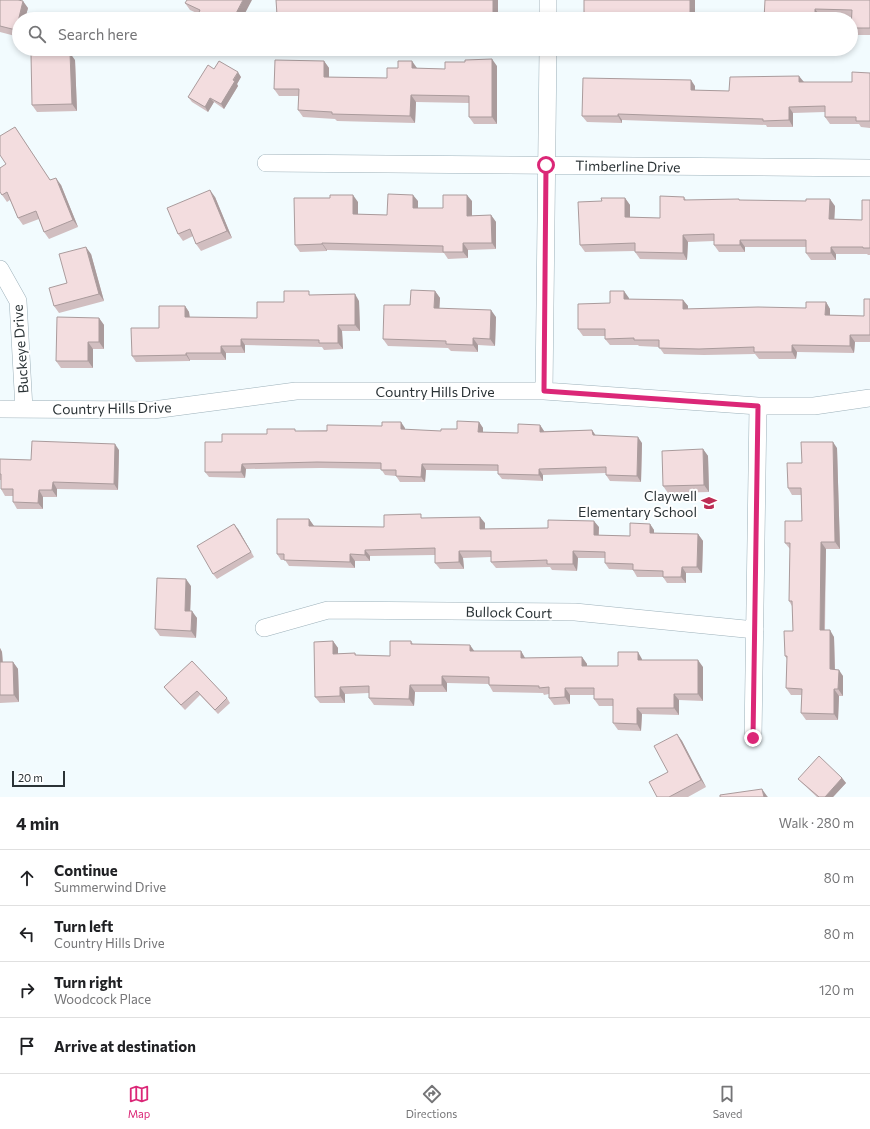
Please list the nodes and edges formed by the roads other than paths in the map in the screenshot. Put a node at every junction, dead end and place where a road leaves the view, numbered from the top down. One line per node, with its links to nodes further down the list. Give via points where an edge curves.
1 (548, 0): 2 (street)
2 (548, 12)
3 (548, 56): 5 (street)
4 (266, 162): 5 (street, Timberline Drive)
5 (546, 165): 6 (street, Timberline Drive); 8 (street)
6 (870, 168)
7 (0, 269): 12 (street, Buckeye Drive, via 18,301)
8 (544, 391): 10 (street, Country Hills Drive); 12 (street, Country Hills Drive, via 296,391 153,410)
9 (870, 398): 10 (street, Country Hills Drive, via 814,406)
10 (758, 406): 14 (street)
11 (0, 409): 12 (street, Country Hills Drive)
12 (24, 409)
13 (264, 628): 14 (street, Bullock Court, via 328,610 575,612)
14 (755, 630): 15 (street)
15 (753, 738)

